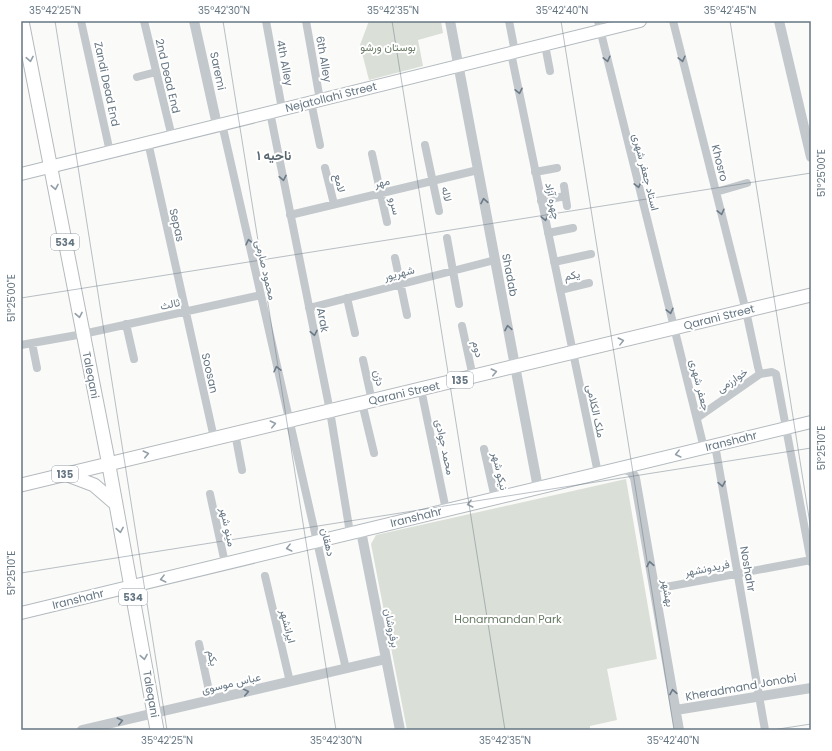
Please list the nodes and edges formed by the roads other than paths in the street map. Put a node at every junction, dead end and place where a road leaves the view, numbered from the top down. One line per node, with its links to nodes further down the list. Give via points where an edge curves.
1 (22, 21): 30 (main road, Taleqani / 534, one-way to 30)
2 (82, 21): 27 (street, Zandi Dead End)
3 (144, 21): 17 (street, 2nd Dead End)
4 (194, 21): 22 (street, Saremi)
5 (266, 21): 20 (street, 4th Alley)
6 (306, 21): 19 (street, 6th Alley)
7 (450, 21): 15 (street, Shadab)
8 (510, 21): 14 (street, چهره آزاد)
9 (640, 21): 12 (main road, Nejatollahi Street)
10 (673, 21): 39 (street, Khosro, one-way to 39)
11 (779, 21): 29 (street)
12 (599, 26): 13 (main road, Nejatollahi Street); 69 (street, استاد جعفر شهری, one-way to 69)
13 (545, 44): 14 (main road, Nejatollahi Street); 16 (street)
14 (513, 52): 15 (main road, Nejatollahi Street); 34 (street, چهره آزاد, one-way to 34)
15 (459, 66): 19 (main road, Nejatollahi Street); 33 (street, Shadab)
16 (550, 71)
17 (156, 72): 18 (street); 23 (street, 2nd Dead End)
18 (138, 77)
19 (316, 101): 20 (main road, Nejatollahi Street); 25 (street, 6th Alley)
20 (282, 109): 21 (main road, Nejatollahi Street)
21 (270, 112): 22 (main road, Nejatollahi Street); 46 (street, Arak, one-way to 46)
22 (220, 125): 23 (main road, Nejatollahi Street); 60 (street, محمود صارمی, one-way to 22)
23 (172, 137): 24 (main road, Nejatollahi Street)
24 (148, 142): 27 (main road, Nejatollahi Street); 65 (street, Sepas)
25 (320, 145)
26 (426, 145): 36 (street, لاله)
27 (110, 152): 30 (main road, Nejatollahi Street)
28 (372, 154): 40 (street, سرو)
29 (811, 157)
30 (50, 166): 35 (main road, Nejatollahi Street); 71 (main road, Taleqani / 534, one-way to 71)
31 (325, 168): 43 (street, لامع)
32 (557, 168): 34 (street)
33 (478, 170): 36 (street, مهر); 53 (street, Shadab, one-way to 33)
34 (536, 172): 42 (street, چهره آزاد)
35 (21, 174)
36 (433, 181): 40 (street, مهر); 45 (street, لاله)
37 (747, 183): 39 (street)
38 (564, 186): 41 (street)
39 (716, 192): 64 (street, Khosro, one-way to 64)
40 (380, 194): 43 (street, مهر); 47 (street, سرو)
41 (565, 196): 42 (street); 44 (street)
42 (541, 201): 49 (street, چهره آزاد, one-way to 49)
43 (334, 204): 46 (street, مهر)
44 (567, 206)
45 (440, 211)
46 (290, 215): 63 (street, Arak)
47 (387, 222)
48 (573, 228): 49 (street)
49 (548, 234): 54 (street, چهره آزاد)
50 (447, 238): 55 (street)
51 (591, 254): 54 (street)
52 (396, 258): 57 (street)
53 (495, 260): 55 (street, شهریور); 77 (street, Shadab, one-way to 53)
54 (554, 262): 58 (street, چهره آزاد)
55 (453, 271): 57 (street, شهریور); 62 (street)
56 (590, 283): 58 (street, یکم)
57 (401, 284): 61 (street, شهریور); 66 (street)
58 (560, 290): 74 (street, چهره آزاد)
59 (811, 295): 64 (main road, Qarani Street / 135)
60 (261, 296): 65 (street, ثالث); 85 (street, محمود صارمی, one-way to 60)
61 (347, 298): 63 (street, شهریور); 70 (street)
62 (459, 304)
63 (309, 308): 83 (street, Arak, one-way to 83)
64 (746, 311): 69 (main road, Qarani Street / 135); 79 (street, Khosro)
65 (186, 312): 67 (street, ثالث); 89 (street, Soosan)
66 (407, 315)
67 (126, 324): 71 (street, ثالث); 75 (street)
68 (462, 326): 80 (street, دوم)
69 (674, 328): 74 (main road, Qarani Street / 135, one-way to 69); 84 (street, جعفر شهری)
70 (355, 333)
71 (83, 334): 72 (street, ثالث); 93 (main road, Taleqani / 534)
72 (32, 343): 73 (street, ثالث); 78 (street)
73 (21, 345)
74 (572, 353): 77 (main road, Qarani Street / 135); 96 (street, ملک الکلامی)
75 (134, 359)
76 (363, 360): 82 (street, دژن)
77 (515, 367): 80 (main road, Qarani Street / 135, one-way to 77); 99 (street, Shadab)
78 (37, 368)
79 (760, 374): 84 (street, خوارزمی); 87 (street, via 776,374)
80 (473, 377): 81 (main road, Qarani Street / 135)
81 (421, 389): 82 (main road, Qarani Street / 135); 103 (street, محمد جوادی)
82 (367, 402): 83 (main road, Qarani Street / 135); 92 (street, دژن)
83 (330, 411): 85 (main road, Qarani Street / 135); 104 (street, Arak)
84 (697, 418): 90 (street, جعفر شهری)
85 (289, 420): 88 (main road, Qarani Street / 135, one-way to 85); 105 (street, دهقان)
86 (811, 422): 87 (main road, Iranshahr)
87 (787, 428): 90 (main road, Iranshahr); 106 (street)
88 (235, 434): 89 (main road, Qarani Street / 135); 95 (street)
89 (214, 438): 93 (main road, Qarani Street / 135, one-way to 89)
90 (710, 446): 94 (main road, Iranshahr, one-way to 94); 108 (street, Noshahr, one-way to 108)
91 (484, 449): 101 (street, نیکو شهر)
92 (374, 452)
93 (108, 464): 97 (main road, Qarani Street / 135); 102 (main road, Taleqani / 534)
94 (621, 468): 96 (main road, Iranshahr); 111 (street, بهشهر, one-way to 94, via 636,478 631,472)
95 (242, 470)
96 (598, 473): 99 (main road, Iranshahr)
97 (65, 474): 98 (main road, Qarani Street / 135); 102 (main road, via 94,485)
98 (21, 485)
99 (538, 488): 101 (main road, Iranshahr)
100 (210, 494): 107 (street, مینو شهر)
101 (495, 498): 103 (main road, Iranshahr, one-way to 103)
102 (116, 504): 110 (main road, Taleqani / 534, one-way to 110)
103 (446, 510): 104 (main road, Iranshahr)
104 (355, 532): 105 (main road, Iranshahr); 114 (street, برفروشان)
105 (317, 541): 107 (main road, Iranshahr, one-way to 107); 115 (street, دهقان)
106 (811, 561): 108 (street, فریدونشهر)
107 (225, 564): 110 (main road, Iranshahr, one-way to 110)
108 (737, 574): 111 (street, فریدونشهر); 118 (street, Noshahr)
109 (265, 576): 116 (street, ایرانشهر)
110 (131, 586): 112 (main road, Iranshahr); 121 (main road, Taleqani / 534, one-way to 121)
111 (655, 589): 120 (street, بهشهر, one-way to 111)
112 (21, 613)
113 (199, 644): 119 (street, یکم)
114 (386, 659): 115 (street, عباس موسوی); 124 (street, برفروشان)
115 (346, 669): 116 (street, عباس موسوی)
116 (290, 682): 119 (street, عباس موسوی, one-way to 116)
117 (811, 688): 118 (street, Kheradmand Jonobi)
118 (759, 697): 120 (street, Kheradmand Jonobi); 126 (street, Noshahr)
119 (211, 700): 121 (street, عباس موسوی)
120 (676, 710): 125 (street, بهشهر)
121 (154, 713): 122 (street, عباس موسوی, one-way to 121); 123 (main road, Taleqani / 534)
122 (82, 730)
123 (157, 730)
124 (400, 730)
125 (679, 730)
126 (765, 730)

